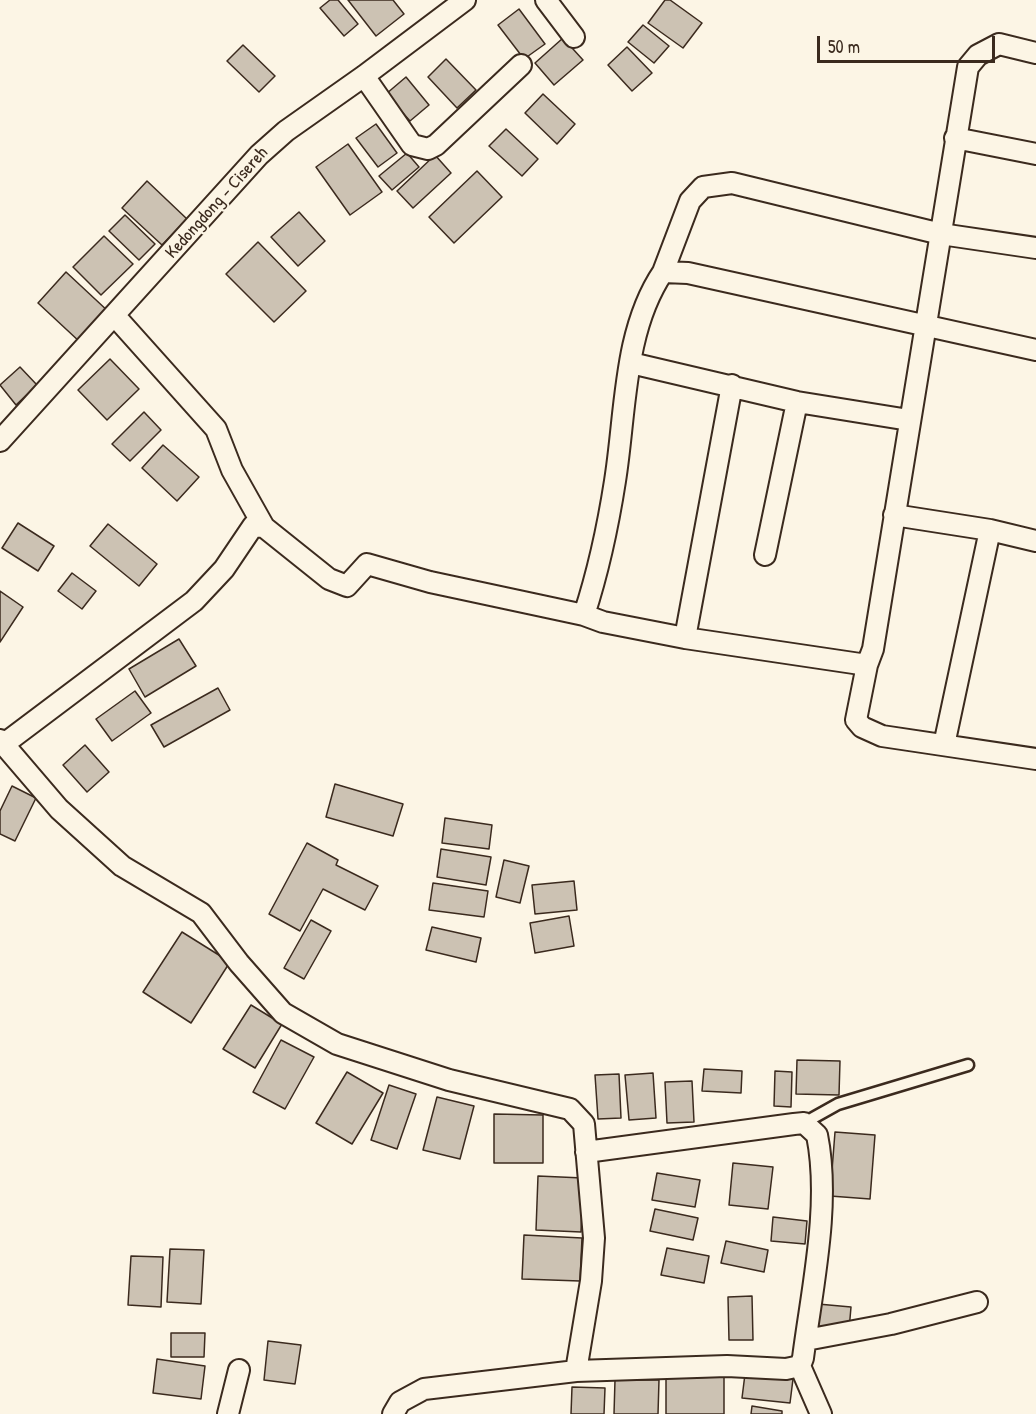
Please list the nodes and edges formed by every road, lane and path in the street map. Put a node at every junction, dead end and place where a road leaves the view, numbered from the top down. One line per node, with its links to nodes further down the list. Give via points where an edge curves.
1 (465, 0): 6 (street, Kedongdong - Cisereh)
2 (546, 0): 3 (street)
3 (574, 37)
4 (1036, 53): 7 (street, via 999,44 978,55 968,67)
5 (521, 65): 6 (street, via 428,149 412,145)
6 (364, 76): 12 (street, Kedongdong - Cisereh, via 286,130 259,155)
7 (955, 138): 8 (street); 9 (street)
8 (1036, 154)
9 (941, 234): 10 (street); 11 (street, via 732,183 715,184 703,187 690,201); 13 (street)
10 (1036, 248)
11 (663, 272): 13 (street, via 688,273); 15 (street, via 652,288)
12 (114, 315): 19 (street, Kedongdong - Cisereh); 21 (street, via 216,429 232,470)
13 (927, 325): 14 (street); 18 (street)
14 (1036, 350)
15 (631, 363): 16 (street); 25 (street, via 615,482)
16 (732, 385): 17 (street); 26 (street)
17 (797, 402): 18 (street); 24 (street)
18 (909, 420): 20 (street)
19 (2, 433)
20 (894, 515): 22 (street); 27 (street, via 873,649)
21 (264, 527): 25 (street, via 329,579 347,586 367,564 430,582); 28 (street, via 253,526 224,569 194,601)
22 (990, 530): 23 (street); 29 (street)
23 (1036, 542)
24 (765, 555)
25 (584, 615): 26 (street)
26 (685, 638): 27 (street)
27 (867, 665): 29 (street, via 856,720 862,727 882,736)
28 (2, 742): 33 (street, via 59,809 122,866 201,913 283,1013 338,1044 449,1080 570,1109 584,1124)
29 (944, 745): 30 (street)
30 (1035, 754)
31 (968, 1065): 32 (lane, via 838,1104)
32 (804, 1124): 33 (street); 35 (street, via 817,1135 821,1173 819,1235)
33 (586, 1152): 38 (street, via 594,1238)
34 (977, 1302): 35 (street)
35 (806, 1340): 36 (street)
36 (800, 1366): 38 (street); 41 (street)
37 (238, 1371): 39 (street)
38 (576, 1371): 40 (street, via 424,1389 400,1402)
39 (228, 1414)
40 (393, 1414)
41 (821, 1414)

